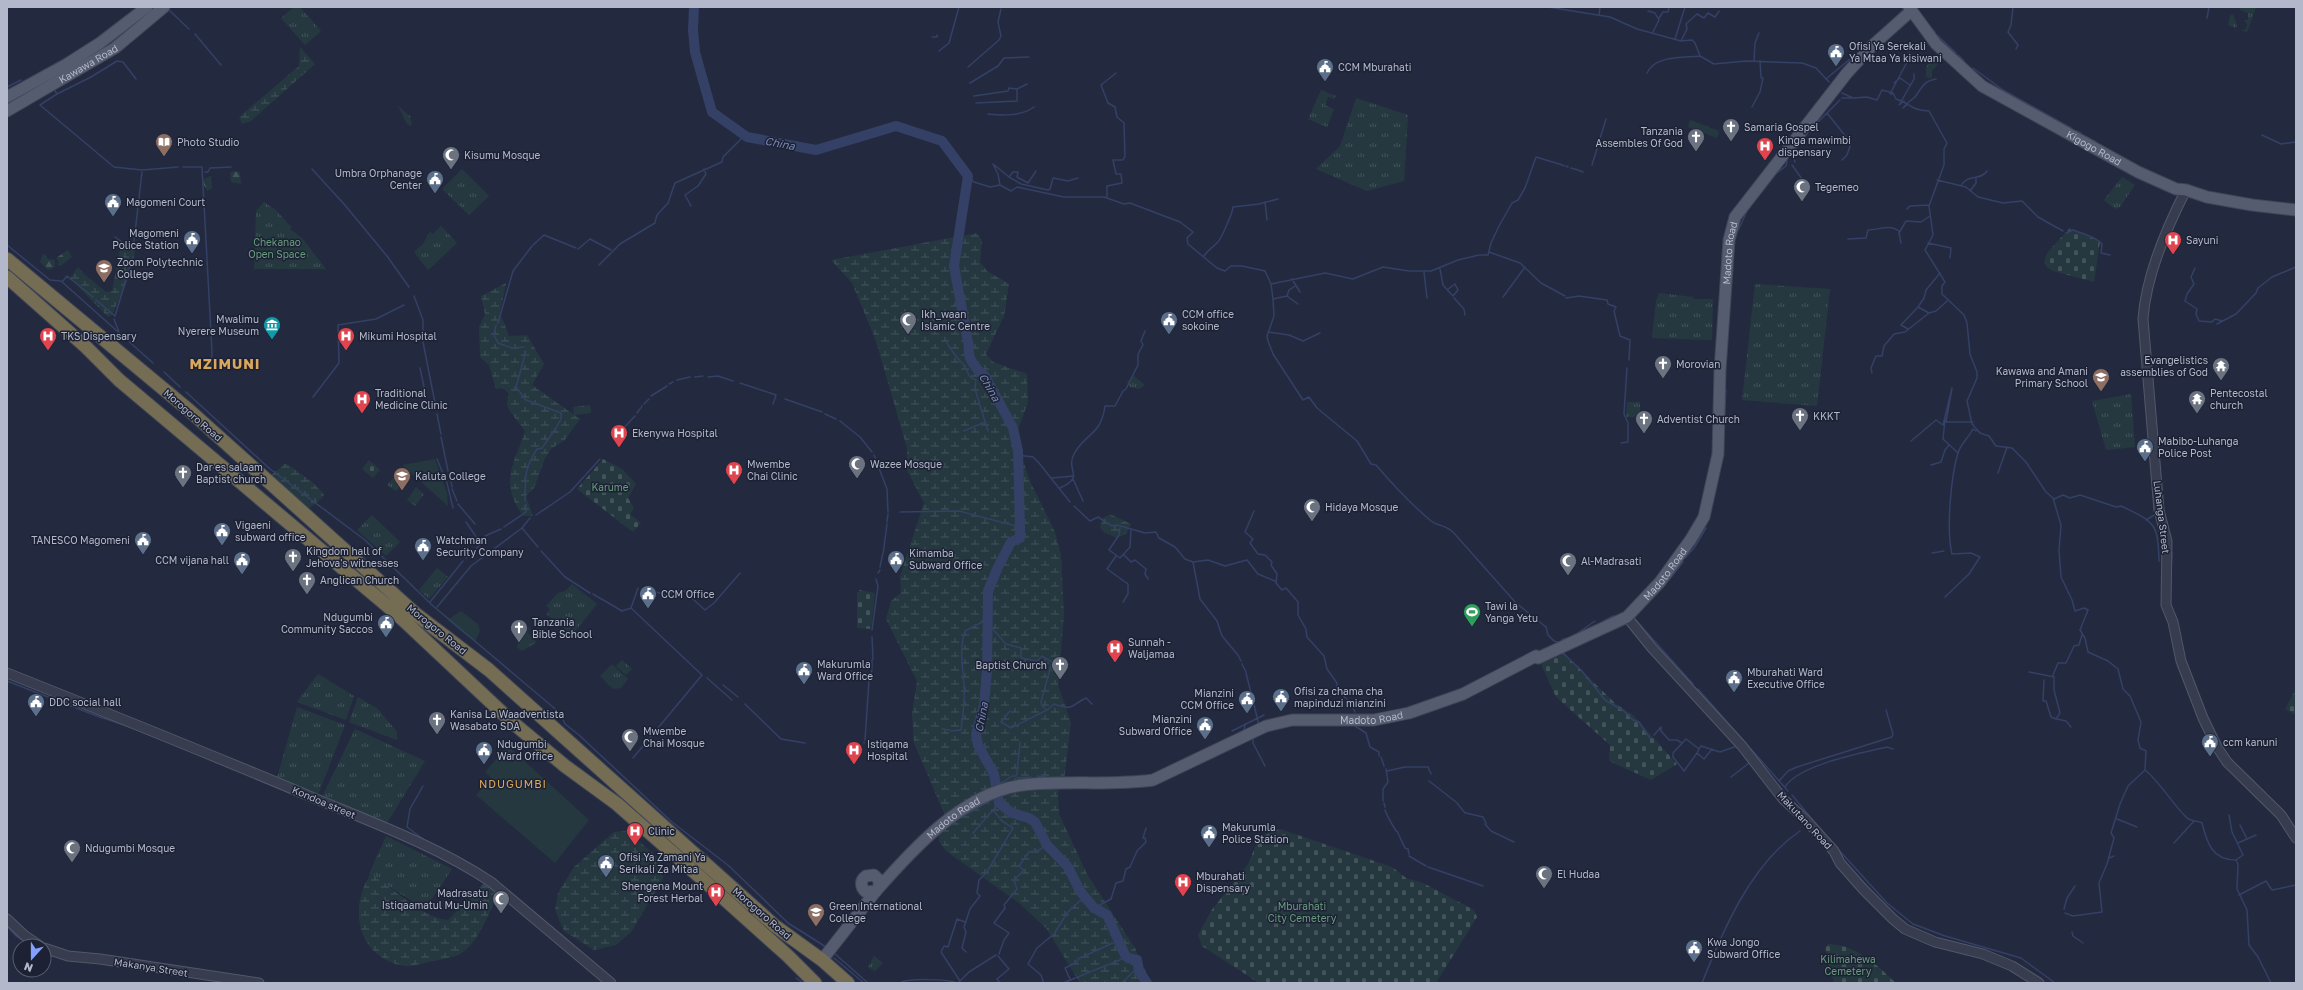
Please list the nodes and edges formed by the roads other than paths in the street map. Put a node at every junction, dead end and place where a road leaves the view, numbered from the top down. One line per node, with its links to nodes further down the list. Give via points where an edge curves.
1 (147, 7): 4 (main road, Kawawa Road, via 74,60)
2 (164, 7): 5 (main road, Kawawa Road, via 115,48)
3 (1910, 9): 6 (main road, Kigogo Road, via 1954,61 1982,86 2138,172 2176,189); 10 (main road, Madoto Road, via 1847,73 1735,217 1729,247 1720,370 1718,454 1707,507 1703,519 1681,554 1660,582)
4 (7, 97)
5 (7, 112)
6 (2186, 190): 7 (main road, Kigogo Road, via 2226,201); 12 (street, Luhanga Street, via 2154,265 2144,301 2143,319 2159,510 2167,541 2166,605 2173,622 2181,661 2217,747 2227,762 2281,815)
7 (2296, 210)
8 (7, 259): 21 (highway, Morogoro Road, via 190,411 417,615 489,670 775,926)
9 (7, 277): 22 (highway, Morogoro Road, via 81,342 119,380 397,614 512,722 565,766 617,804 690,868 788,956)
10 (1627, 617): 13 (main road, Madoto Road, via 1538,658 1536,656 1463,694 1408,713 1374,720 1292,720 1258,730 1153,780 1022,785 998,791 942,824); 26 (street, Makutano Road, via 1742,746 1783,799 1805,819 1834,851 1840,863 1893,919 1905,929 1935,942 1983,954 2012,966)
11 (7, 673): 24 (street, Kondoa street, via 401,834 471,869 492,882)
12 (2296, 838)
13 (896, 870): 14 (main road); 16 (main road, Madoto Road)
14 (874, 875): 15 (main road, via 868,875 863,879); 16 (main road, via 879,880)
15 (863, 889): 16 (main road, via 868,893); 17 (main road)
16 (878, 889): 17 (main road, Madoto Road)
17 (862, 908): 21 (main road, Madoto Road)
18 (7, 919): 19 (street)
19 (28, 938)
20 (52, 951): 23 (street, Makanya Street, via 68,956)
21 (822, 960): 25 (highway, Morogoro Road)
22 (808, 981)
23 (259, 983)
24 (611, 983)
25 (848, 983)
26 (2039, 983)

